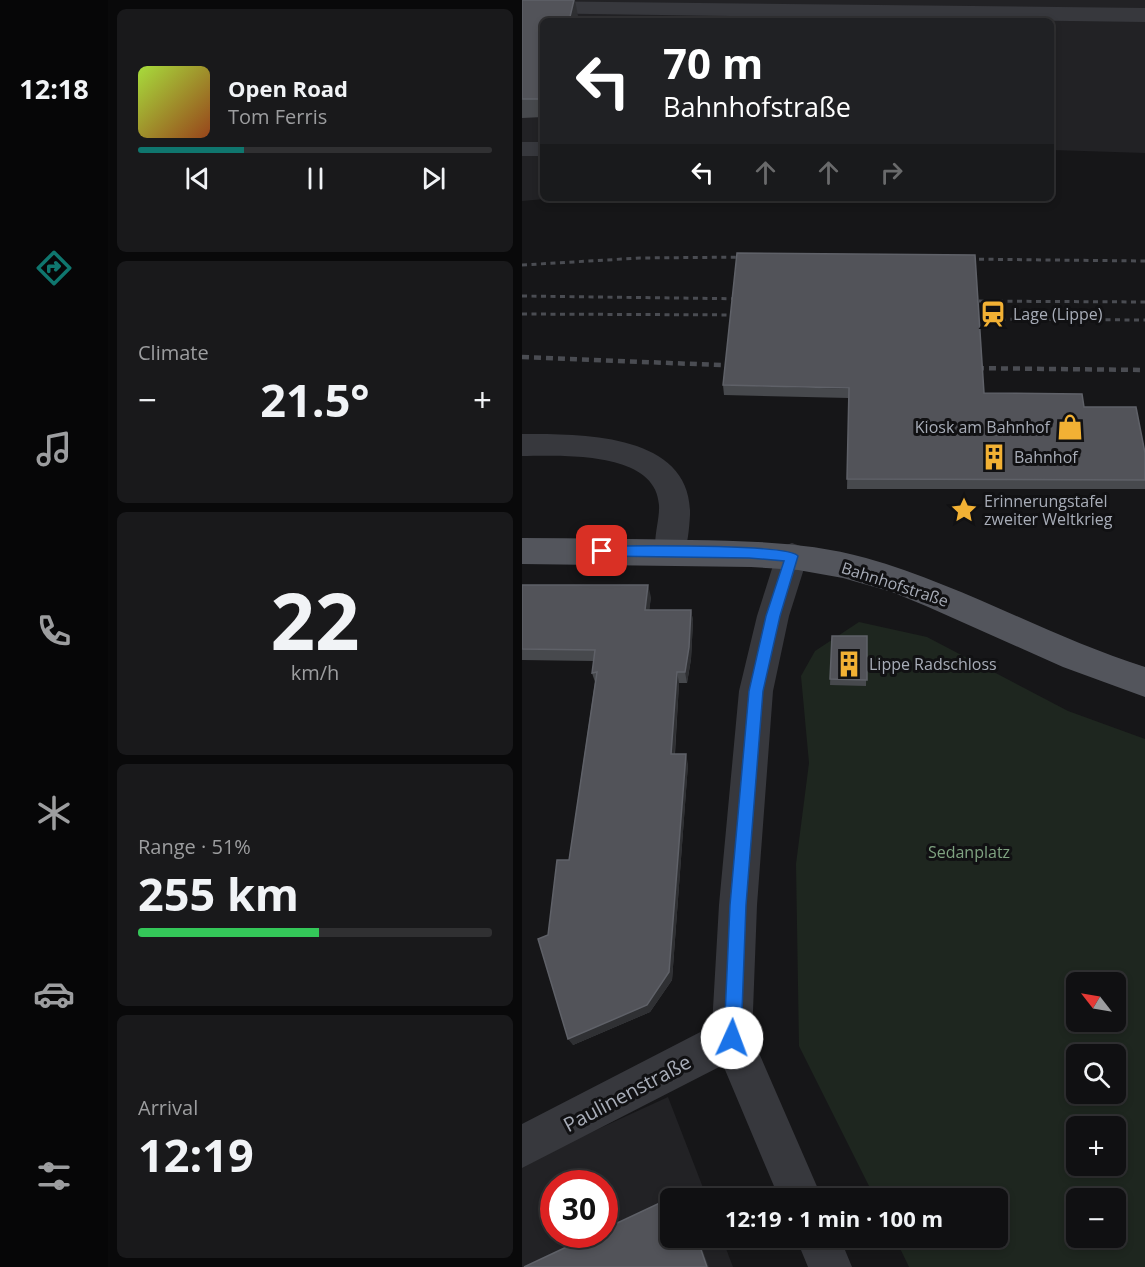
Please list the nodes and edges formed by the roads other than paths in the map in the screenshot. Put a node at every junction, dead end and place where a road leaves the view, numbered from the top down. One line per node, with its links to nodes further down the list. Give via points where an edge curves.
1 (522, 7): 2 (street)
2 (1145, 15)
3 (522, 148): 4 (street)
4 (540, 149)
5 (522, 445): 7 (street, via 577,445 628,454 655,467 672,492)
6 (522, 551): 7 (main road, Bahnhofstraße)
7 (669, 552): 8 (main road, Bahnhofstraße)
8 (792, 556): 9 (main road, Bahnhofstraße, via 865,571 932,593); 10 (street, via 756,691 738,905)
9 (1145, 682)
10 (732, 1038): 11 (street, Paulinenstraße); 12 (street)
11 (522, 1147)
12 (797, 1188)
13 (822, 1248): 14 (street)
14 (830, 1267)

